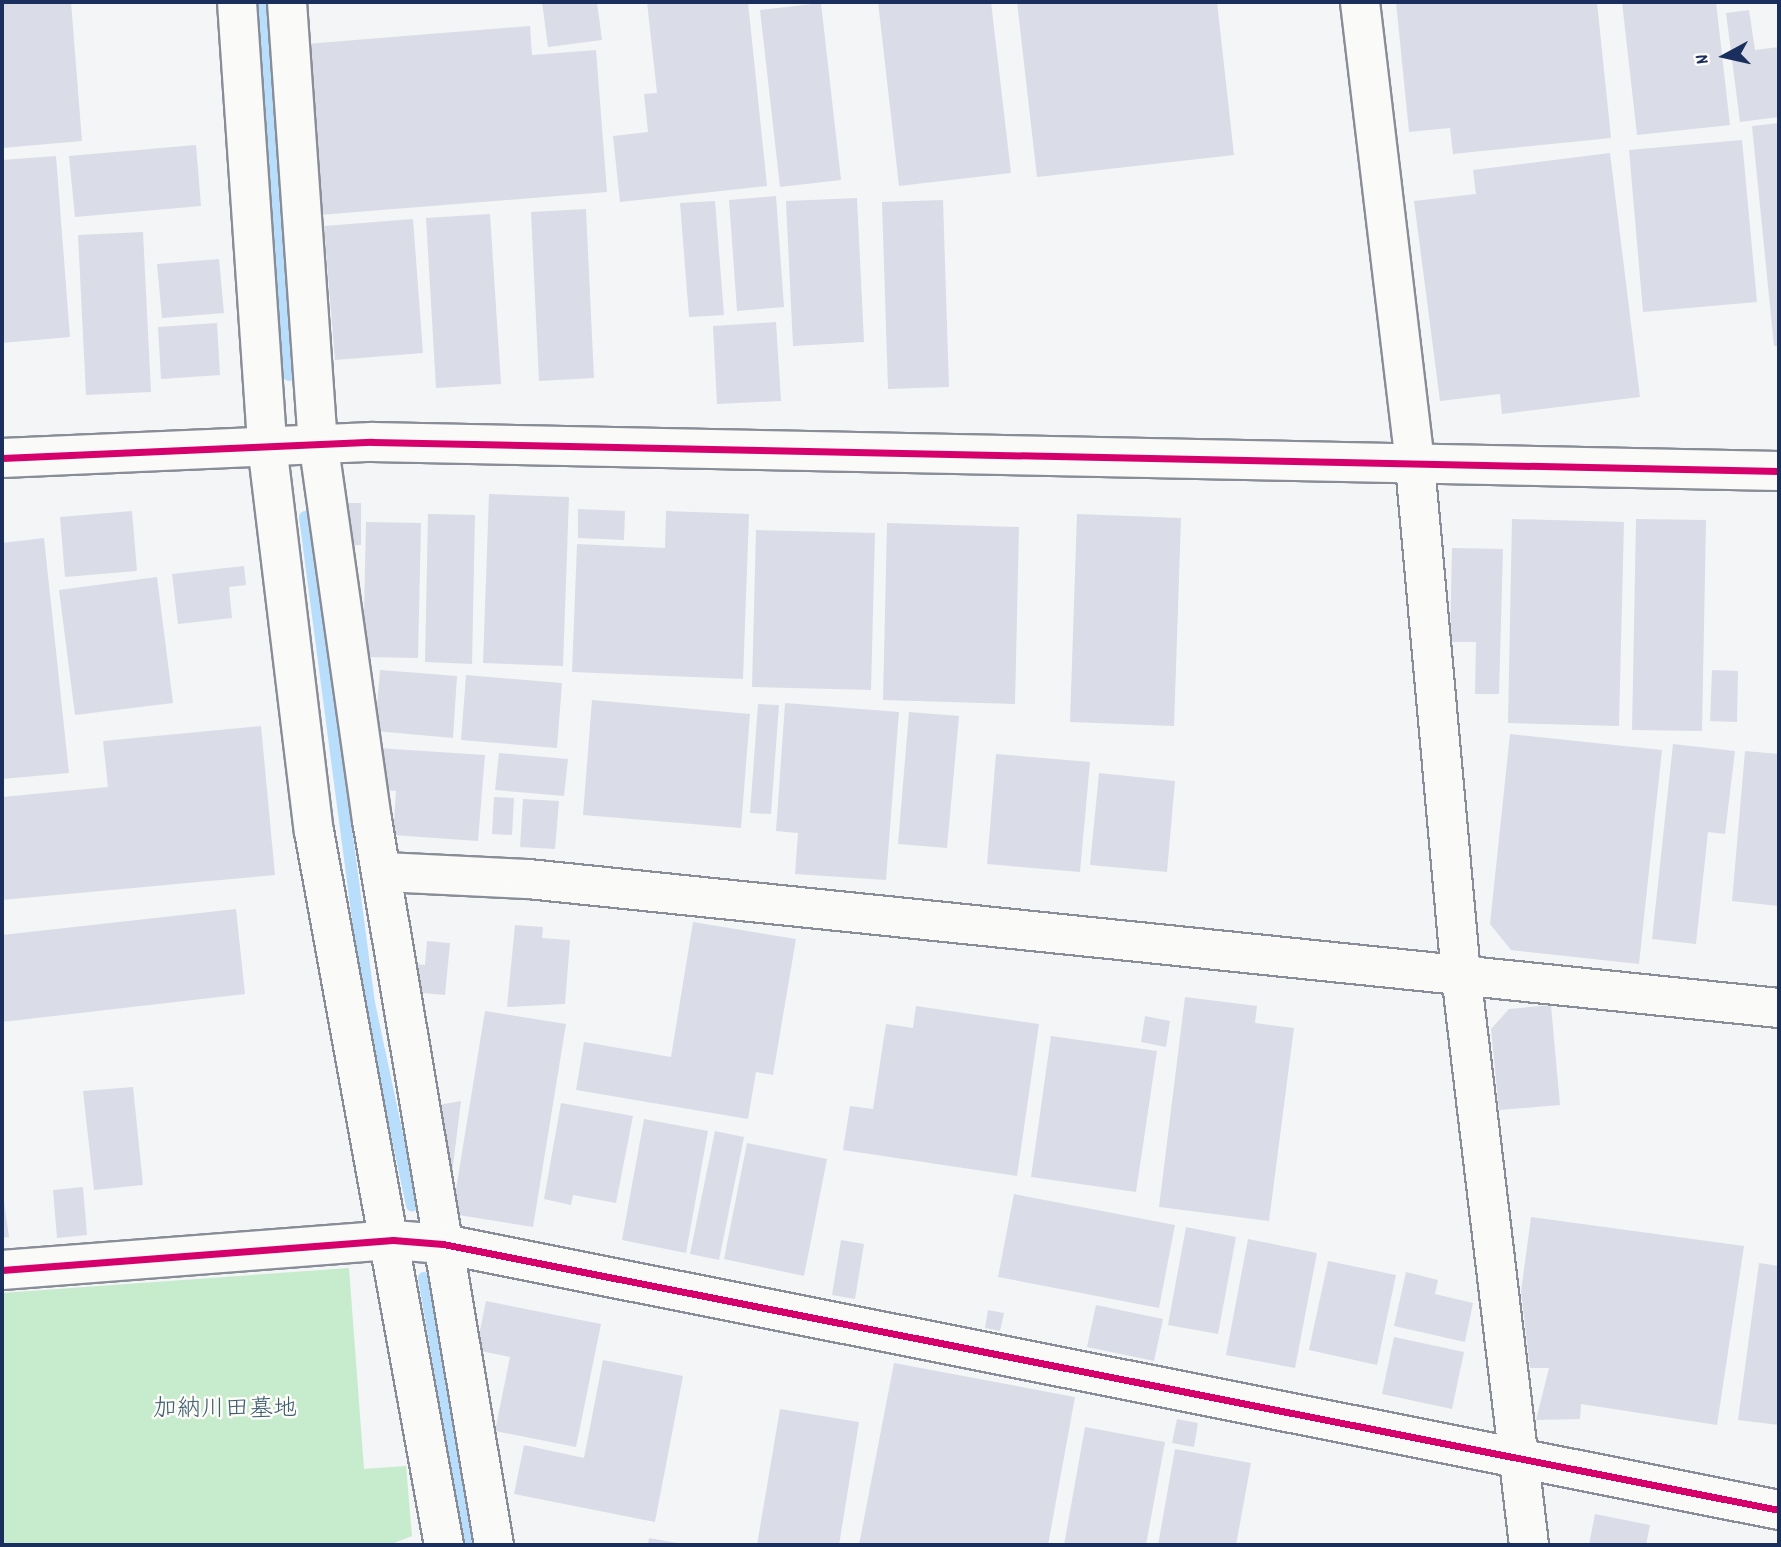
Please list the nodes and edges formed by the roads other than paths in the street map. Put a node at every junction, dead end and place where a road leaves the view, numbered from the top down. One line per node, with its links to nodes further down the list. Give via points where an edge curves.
1 (237, 2): 5 (street)
2 (287, 2): 4 (street)
3 (1360, 2): 7 (street)
4 (318, 442): 5 (street); 7 (street); 9 (street)
5 (267, 445): 6 (street); 12 (street, via 314,831)
6 (2, 458)
7 (1415, 465): 8 (street); 10 (street)
8 (1779, 471)
9 (383, 872): 10 (street, via 528,879); 13 (street)
10 (1461, 974): 11 (street); 15 (street)
11 (1779, 1008)
12 (393, 1240): 13 (street); 14 (street); 17 (street)
13 (443, 1244): 15 (street); 18 (street)
14 (2, 1270)
15 (1514, 1456): 16 (street); 19 (street)
16 (1779, 1510)
17 (444, 1545)
18 (494, 1545)
19 (1529, 1545)

